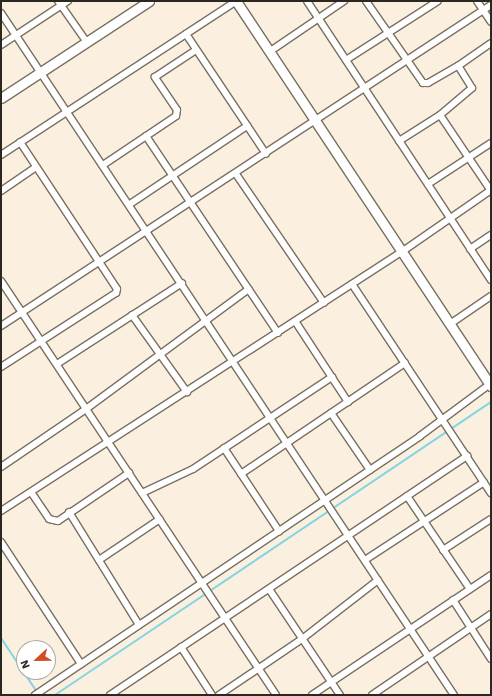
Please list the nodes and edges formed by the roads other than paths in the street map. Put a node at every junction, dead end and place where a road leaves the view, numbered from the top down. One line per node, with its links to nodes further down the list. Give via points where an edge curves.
1 (68, 1): 9 (street)
2 (149, 1): 18 (main road)
3 (236, 1): 15 (street); 22 (main road)
4 (307, 1): 13 (street)
5 (344, 1): 13 (street)
6 (366, 1): 16 (street)
7 (438, 1): 16 (street)
8 (477, 1): 11 (street)
9 (60, 3): 17 (street); 18 (street)
10 (491, 5): 11 (street)
11 (484, 10): 14 (street); 24 (street)
12 (1, 13): 17 (street)
13 (318, 18): 22 (street); 23 (street)
14 (491, 22)
15 (186, 34): 21 (street); 29 (street)
16 (388, 34): 23 (street); 24 (street)
17 (16, 36): 20 (street); 26 (street)
18 (86, 41): 26 (main road)
19 (491, 43): 25 (street)
20 (1, 45)
21 (196, 50): 32 (street); 33 (street, via 156,76 178,114)
22 (269, 52): 31 (main road)
23 (346, 60): 27 (street)
24 (407, 62): 25 (street, via 426,83); 27 (street)
25 (458, 66): 30 (street, via 472,88)
26 (40, 72): 28 (main road); 29 (street)
27 (365, 88): 31 (street); 34 (street)
28 (1, 98)
29 (68, 113): 35 (street); 40 (street)
30 (440, 114): 34 (street); 39 (street)
31 (315, 122): 37 (street); 53 (main road)
32 (247, 126): 37 (street); 43 (street)
33 (146, 136): 40 (street); 43 (street)
34 (399, 141): 44 (street)
35 (20, 142): 38 (street); 41 (street)
36 (491, 143): 39 (street)
37 (266, 154): 42 (street)
38 (1, 155)
39 (468, 158): 44 (street); 46 (street)
40 (103, 165): 48 (street)
41 (36, 167): 45 (street); 54 (street)
42 (236, 174): 47 (street); 61 (street)
43 (172, 176): 47 (street); 48 (street)
44 (428, 184): 49 (street)
45 (1, 191)
46 (491, 191): 49 (street)
47 (191, 203): 50 (street); 59 (street)
48 (130, 204): 50 (street)
49 (450, 218): 52 (street); 53 (street)
50 (147, 231): 54 (street); 57 (street)
51 (491, 235): 52 (street)
52 (470, 249): 55 (street)
53 (403, 251): 58 (street); 66 (main road)
54 (100, 262): 62 (street); 69 (street, via 116,285 116,293)
55 (490, 276)
56 (1, 281): 62 (street)
57 (182, 283): 63 (street); 64 (street)
58 (352, 284): 61 (street); 72 (street)
59 (248, 289): 64 (street); 68 (street)
60 (491, 296): 66 (street)
61 (324, 303): 65 (street)
62 (22, 312): 67 (street); 69 (street)
63 (132, 315): 70 (street); 73 (street)
64 (206, 319): 70 (street); 71 (street)
65 (295, 321): 68 (street); 75 (street)
66 (450, 324): 76 (main road)
67 (1, 326)
68 (278, 333): 71 (street)
69 (40, 341): 73 (street); 74 (street)
70 (161, 355): 77 (street); 79 (street)
71 (234, 361): 77 (street); 81 (street)
72 (405, 363): 78 (street); 82 (street)
73 (56, 364): 79 (street)
74 (1, 367)
75 (332, 377): 78 (street); 81 (street)
76 (491, 385): 82 (street)
77 (187, 392): 84 (street)
78 (348, 402): 80 (street)
79 (86, 409): 84 (street); 87 (street)
80 (331, 413): 83 (street); 88 (street)
81 (272, 418): 83 (street); 85 (street)
82 (443, 420): 86 (street); 88 (street)
83 (288, 442): 90 (street); 96 (street)
84 (109, 443): 89 (street); 92 (street)
85 (224, 448): 90 (street); 93 (street, via 193,469)
86 (467, 456): 91 (street); 95 (street)
87 (1, 467)
88 (370, 470): 96 (street)
89 (129, 473): 93 (street); 98 (street)
90 (241, 474): 102 (street)
91 (484, 482): 94 (street); 101 (street)
92 (31, 492): 97 (street); 98 (street, via 49,519 58,520)
93 (142, 493): 99 (street)
94 (491, 493)
95 (407, 496): 101 (street); 103 (street)
96 (326, 500): 102 (street); 103 (street)
97 (1, 511)
98 (69, 512): 106 (street)
99 (160, 519): 106 (street); 110 (street)
100 (491, 519): 105 (street)
101 (424, 521): 105 (street); 107 (street)
102 (279, 531): 110 (street)
103 (349, 535): 107 (street); 111 (street)
104 (1, 542): 123 (street)
105 (443, 550): 112 (street)
106 (99, 560): 116 (street)
107 (365, 560): 109 (street)
108 (491, 575): 112 (street)
109 (378, 580): 118 (street); 119 (street)
110 (202, 583): 115 (street); 116 (street)
111 (269, 589): 115 (street); 119 (street)
112 (470, 589): 113 (street)
113 (453, 600): 117 (street); 118 (street)
114 (491, 614): 117 (street)
115 (225, 618): 120 (street); 124 (street)
116 (139, 625): 123 (street)
117 (471, 628): 121 (street); 122 (street)
118 (410, 629): 121 (street); 125 (street)
119 (302, 639): 124 (street); 125 (street)
120 (181, 647): 127 (street); 128 (street)
121 (428, 656): 133 (street); 134 (street)
122 (491, 659)
123 (81, 664): 126 (street)
124 (259, 668): 129 (street); 130 (street)
125 (331, 682): 131 (street); 132 (street)
126 (35, 695)
127 (110, 695)
128 (212, 695)
129 (219, 695)
130 (276, 695)
131 (312, 695)
132 (340, 695)
133 (372, 695)
134 (454, 695)

